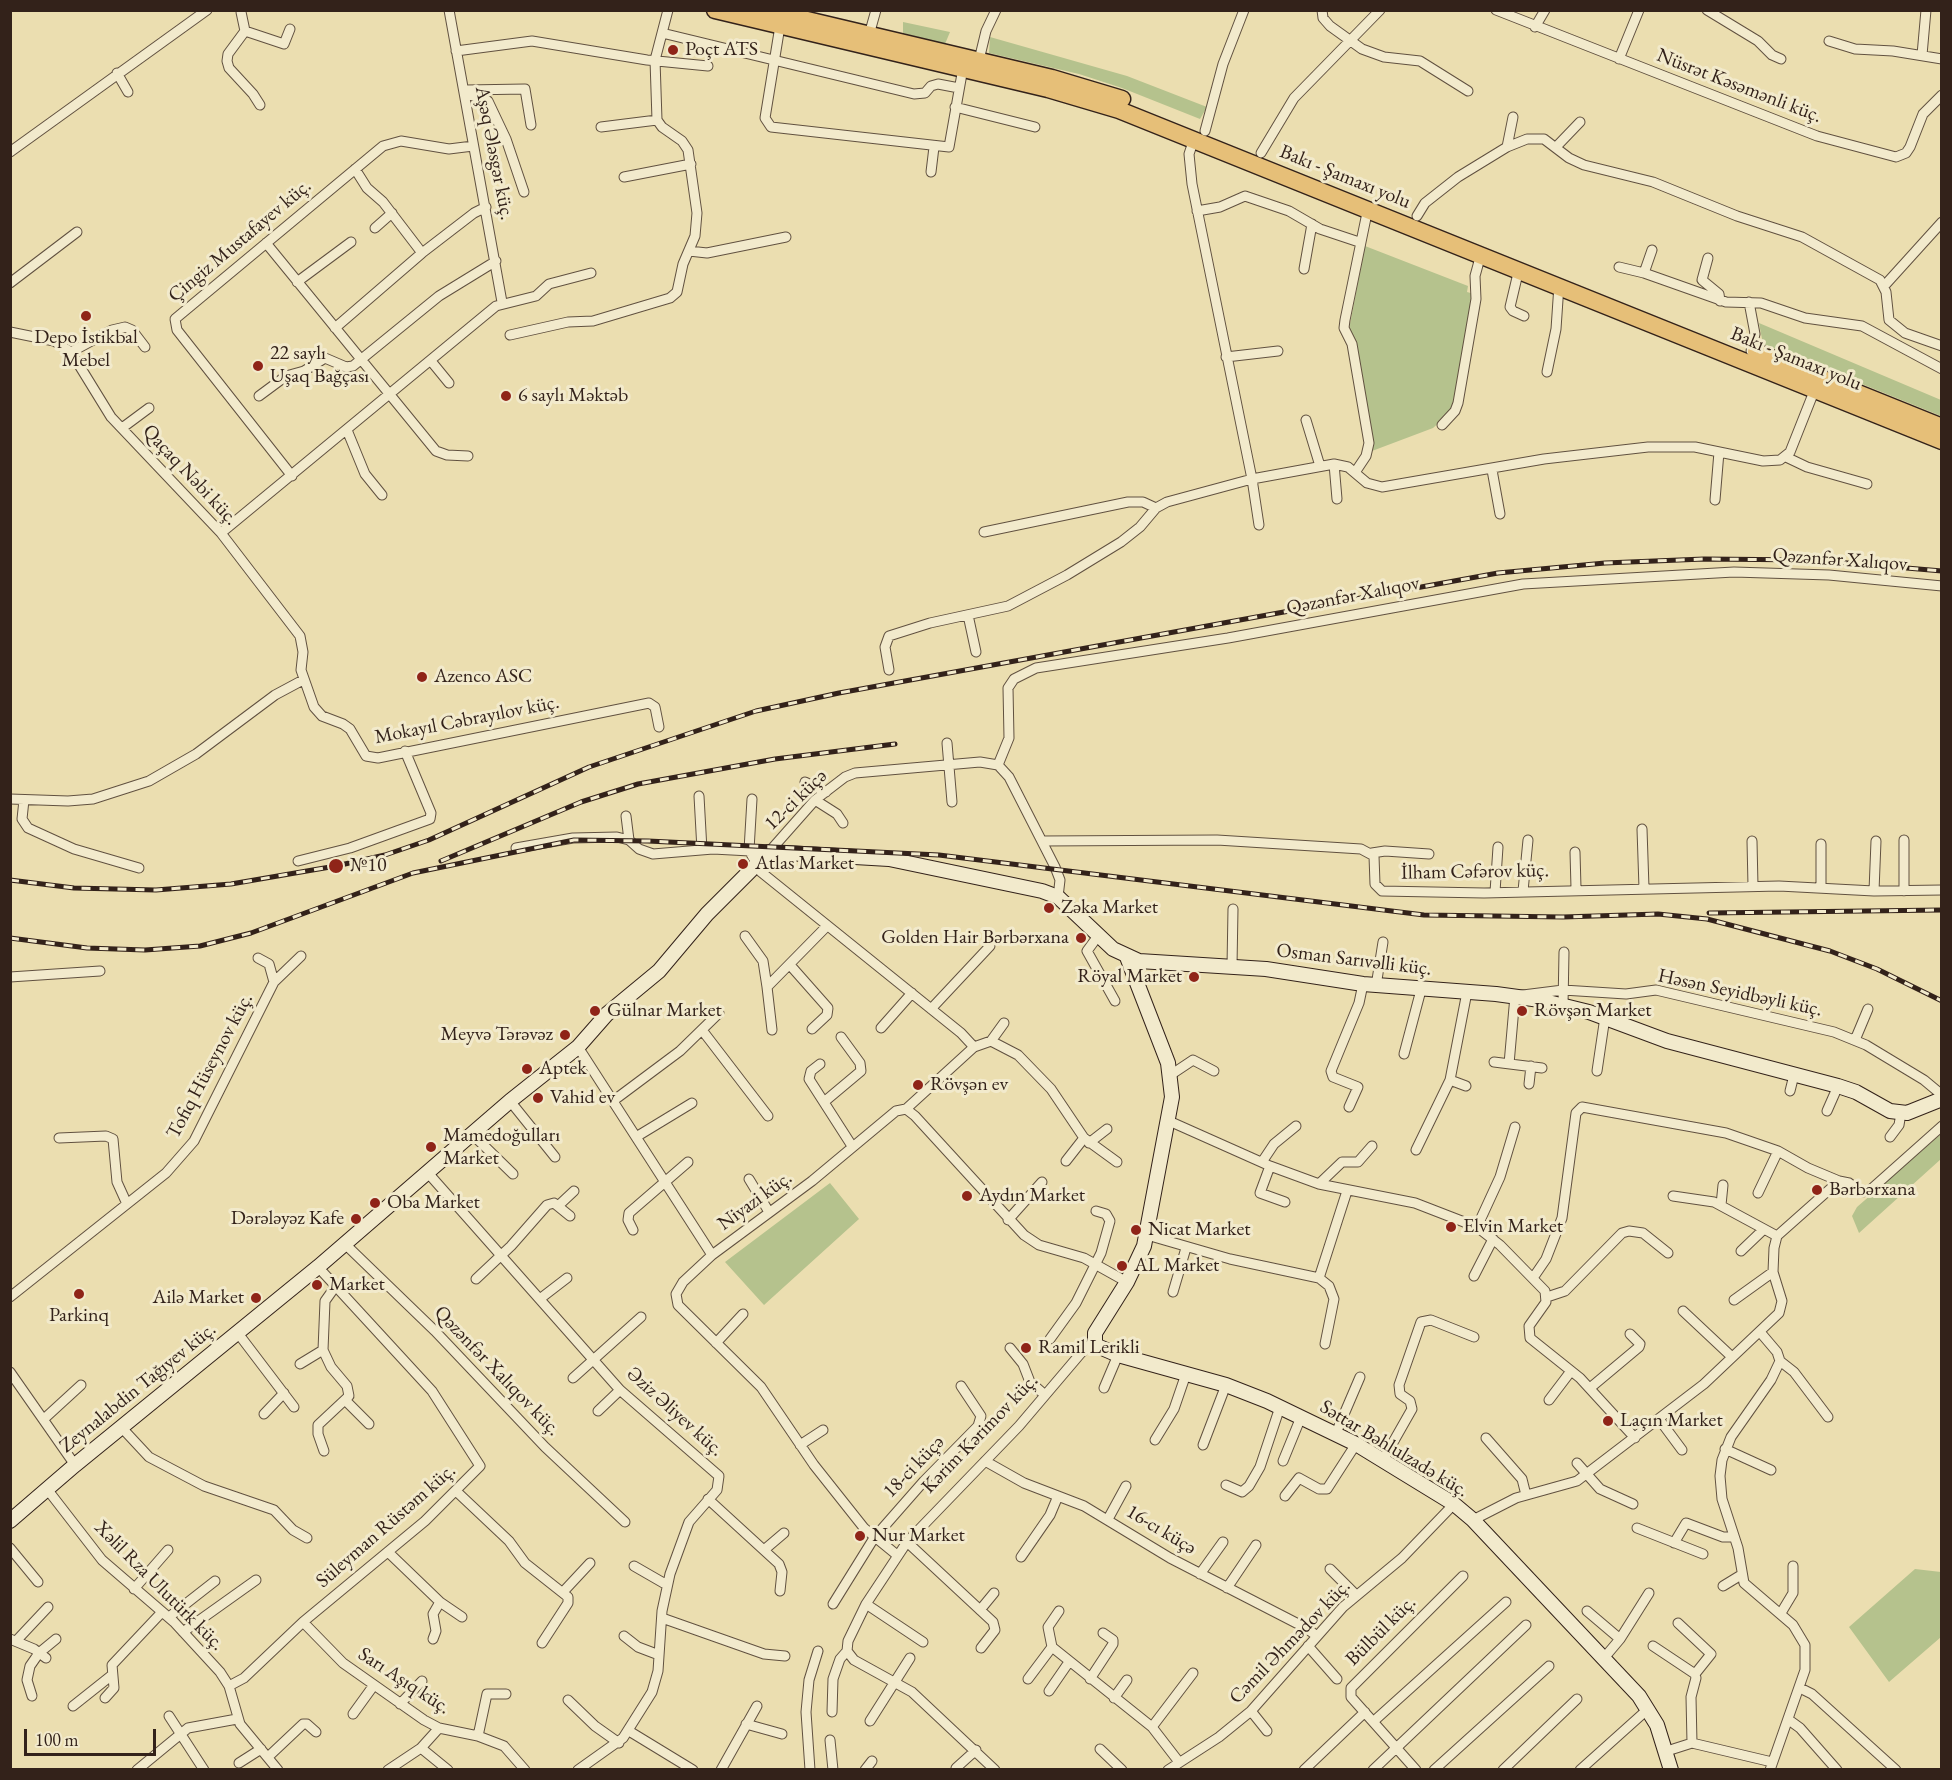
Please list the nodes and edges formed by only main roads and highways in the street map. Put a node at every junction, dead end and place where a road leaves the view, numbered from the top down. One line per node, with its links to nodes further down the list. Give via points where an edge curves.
1 (715, 10): 3 (highway, Bakı - Şamaxı yolu, via 1075,96)
2 (765, 10): 3 (highway, Bakı - Şamaxı yolu, via 1079,85)
3 (1199, 135): 4 (highway, Bakı - Şamaxı yolu, via 1261,153); 5 (highway, Bakı - Şamaxı yolu, via 1368,208)
4 (1941, 427)
5 (1941, 441)

